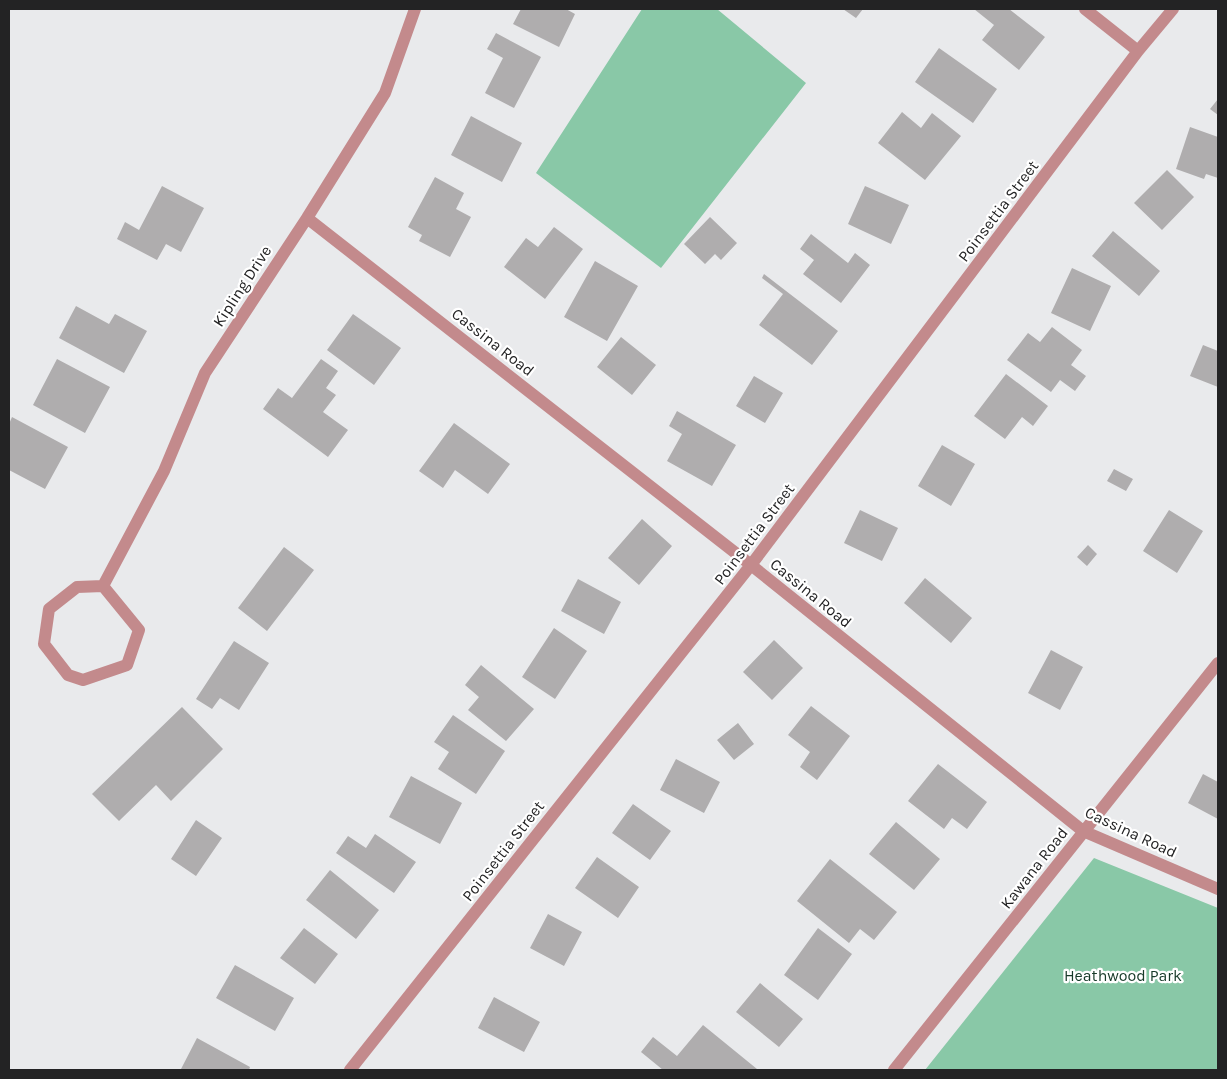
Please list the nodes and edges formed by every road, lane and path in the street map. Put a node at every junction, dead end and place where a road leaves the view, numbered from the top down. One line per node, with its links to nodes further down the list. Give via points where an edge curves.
1 (415, 9): 5 (street, Kipling Drive, via 385,93)
2 (1085, 9): 4 (street)
3 (1173, 9): 4 (street, Poinsettia Street)
4 (1138, 51): 6 (street, Poinsettia Street)
5 (307, 218): 6 (street, Cassina Road); 7 (street, Kipling Drive, via 205,373 164,471)
6 (751, 565): 9 (street, Cassina Road); 11 (street, Poinsettia Street)
7 (103, 586): 7 (street, via 140,630 127,665 83,680 68,675 44,644 49,609 77,586)
8 (1218, 663): 9 (street, Kawana Road)
9 (1083, 831): 10 (street, Cassina Road); 12 (street, Kawana Road)
10 (1218, 889)
11 (350, 1070)
12 (894, 1070)

